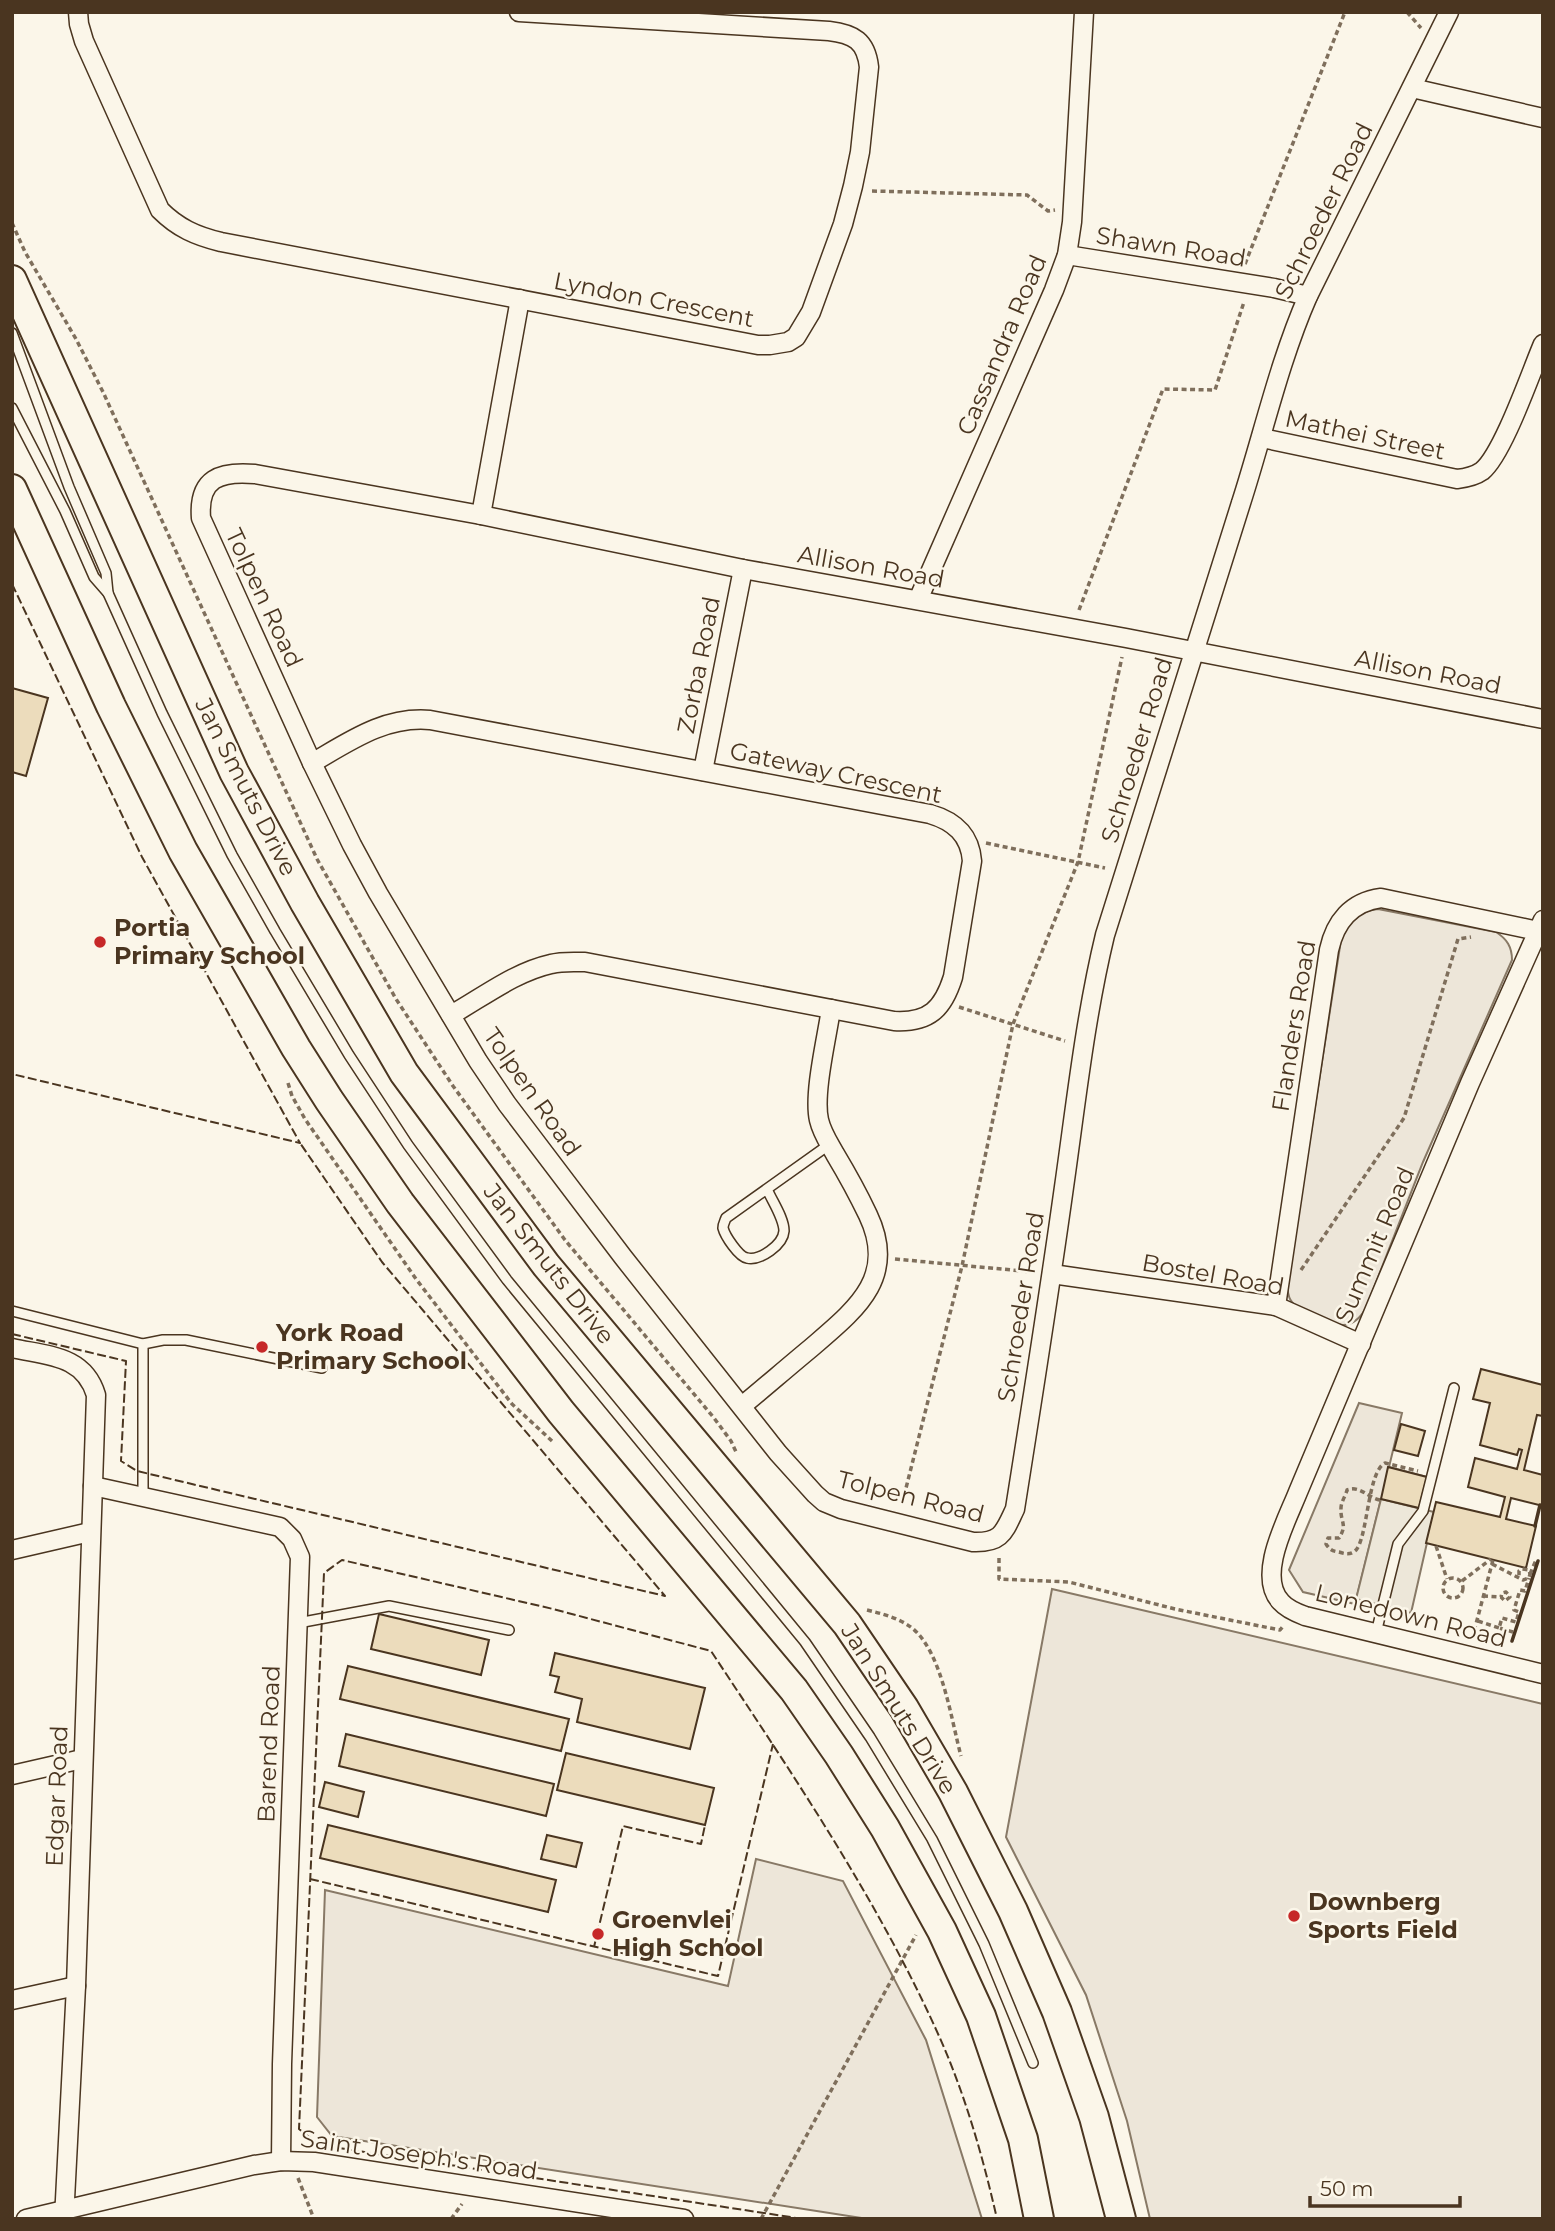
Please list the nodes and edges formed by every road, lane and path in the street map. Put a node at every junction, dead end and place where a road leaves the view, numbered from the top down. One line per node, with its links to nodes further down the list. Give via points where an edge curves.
1 (78, 12): 14 (street, Lyndon Crescent, via 84,41 160,210 172,222 221,242)
2 (519, 12): 8 (street, Lyndon Crescent, via 851,36 868,54 869,67)
3 (1084, 12): 9 (street, Cassandra Road)
4 (1345, 12): 12 (path)
5 (1449, 12): 6 (street, Schroeder Road)
6 (1412, 88): 7 (street); 13 (street, Schroeder Road)
7 (1543, 118)
8 (853, 186): 9 (path, via 877,192 1027,195 1048,211 1066,209); 14 (street, Lyndon Crescent, via 808,320 788,341 758,345)
9 (1072, 222): 10 (street, Cassandra Road)
10 (1067, 255): 12 (street, Shawn Road); 24 (street, Cassandra Road)
11 (12, 280): 96 (main road, Jan Smuts Drive, via 234,772 404,1073 546,1265 847,1624 953,1792 1013,1910 1057,2012 1094,2117)
12 (1244, 284): 13 (street, Shawn Road); 25 (path, via 1215,390 1163,389)
13 (1308, 296): 18 (street, Schroeder Road, via 1293,330)
14 (520, 299): 21 (street, Lyndon Crescent)
15 (12, 333): 23 (lane, via 106,573)
16 (1543, 344): 18 (street, Mathei Street, via 1498,451 1481,472 1468,478 1457,480)
17 (12, 408): 23 (lane, via 94,577)
18 (1262, 438): 27 (street, Schroeder Road)
19 (12, 489): 95 (main road, via 183,851 329,1100 400,1203 561,1412 794,1689 885,1828 942,1931 981,2016 1023,2139)
20 (202, 499): 21 (street, Allison Road, via 206,487 233,472); 29 (street, Tolpen Road, via 204,527)
21 (481, 516): 22 (street, Allison Road)
22 (743, 569): 24 (street, Allison Road); 30 (street, Zorba Road)
23 (108, 593): 88 (lane, via 232,855 349,1055 507,1280 805,1642 863,1727 932,1839 984,1944)
24 (918, 600): 25 (street, Allison Road)
25 (1072, 628): 26 (street, Allison Road)
26 (1126, 638): 27 (street, Allison Road); 32 (path)
27 (1194, 651): 28 (street, Allison Road); 33 (street, Schroeder Road)
28 (1543, 719)
29 (312, 763): 30 (street, Gateway Crescent, via 376,727 416,719); 38 (street, Tolpen Road, via 378,893)
30 (703, 771): 31 (street, Gateway Crescent, via 930,814 949,821)
31 (967, 839): 32 (path); 36 (street, via 972,861 953,977)
32 (1078, 862): 33 (path); 39 (path)
33 (1124, 872): 40 (street, Schroeder Road, via 1096,971)
34 (1541, 925): 47 (street, Flanders Road, via 1381,898 1356,906 1339,921 1329,950); 49 (street, Summit Road)
35 (1471, 937): 45 (path, via 1458,939 1404,1118)
36 (944, 1002): 37 (street, via 934,1012 911,1021); 39 (path)
37 (831, 1009): 38 (street, via 567,962 525,973); 41 (street, via 818,1097 819,1119)
38 (452, 1015): 54 (street, Tolpen Road, via 507,1104)
39 (1013, 1024): 40 (path); 44 (path)
40 (1084, 1047): 46 (street, Schroeder Road)
41 (830, 1144): 42 (lane); 43 (street, via 869,1218)
42 (767, 1189): 42 (lane, via 724,1221 725,1232 744,1258 755,1258 775,1247 782,1237 783,1224)
43 (879, 1258): 44 (path); 54 (street, via 869,1290 851,1314)
44 (962, 1266): 46 (path); 60 (path)
45 (1299, 1273)
46 (1052, 1274): 47 (street, Bostel Road); 62 (street, Schroeder Road, via 1015,1508)
47 (1276, 1306): 49 (street, Bostel Road)
48 (12, 1311): 50 (lane)
49 (1360, 1343): 71 (street, Summit Road, via 1275,1553 1270,1575)
50 (142, 1344): 52 (lane, via 186,1340); 57 (lane)
51 (12, 1348): 56 (street, Edgar Road, via 70,1362 88,1376 96,1395)
52 (322, 1368)
53 (1454, 1388): 55 (lane)
54 (742, 1406): 60 (street, Tolpen Road, via 824,1502)
55 (1434, 1475): 58 (path, via 1385,1463 1377,1470); 80 (lane, via 1423,1511 1398,1544)
56 (93, 1486): 57 (street, Barend Road); 61 (street, Edgar Road)
57 (144, 1497): 76 (street, Barend Road, via 280,1527 300,1557)
58 (1370, 1498): 58 (path, via 1365,1491 1347,1490 1341,1508 1341,1536 1328,1538 1327,1547 1347,1554 1358,1548); 59 (path)
59 (1380, 1500)
60 (897, 1523): 62 (street, Tolpen Road, via 973,1542)
61 (90, 1532): 64 (street); 83 (street, Edgar Road)
62 (999, 1538): 74 (path, via 999,1579 1069,1582 1280,1630)
63 (1436, 1546): 69 (path)
64 (12, 1550)
65 (1536, 1560): 68 (path)
66 (1492, 1561): 67 (path); 70 (path); 72 (path)
67 (1519, 1576): 68 (path, via 1523,1580); 68 (path, via 1522,1569 1529,1570)
68 (1530, 1576): 73 (path)
69 (1447, 1579): 70 (path, via 1456,1577); 70 (path, via 1443,1591 1449,1598 1462,1592)
70 (1461, 1582)
71 (1274, 1594): 74 (street, Lonedown Road)
72 (1483, 1596): 73 (path); 75 (path)
73 (1517, 1600): 77 (path, via 1516,1622 1502,1618)
74 (1296, 1612): 80 (street, Lonedown Road)
75 (1477, 1620): 77 (path); 81 (path)
76 (298, 1623): 78 (lane, via 389,1606); 89 (street, Barend Road)
77 (1499, 1628): 79 (path)
78 (509, 1630)
79 (1513, 1632)
80 (1376, 1633): 81 (street, Lonedown Road)
81 (1468, 1656): 82 (street, Lonedown Road)
82 (1543, 1674)
83 (82, 1759): 84 (street); 86 (street, Edgar Road)
84 (12, 1775)
85 (922, 1937): 94 (path, via 919,1930)
86 (76, 1986): 87 (street); 90 (street, Edgar Road)
87 (12, 2000)
88 (1033, 2063)
89 (281, 2161): 90 (street, Saint Joseph's Road); 92 (path, via 297,2176); 93 (street, Saint Joseph's Road, via 314,2162)
90 (64, 2214): 91 (street, Saint Joseph's Road)
91 (26, 2219)
92 (314, 2219)
93 (684, 2219)
94 (761, 2219)
95 (1039, 2219)
96 (1121, 2219)

